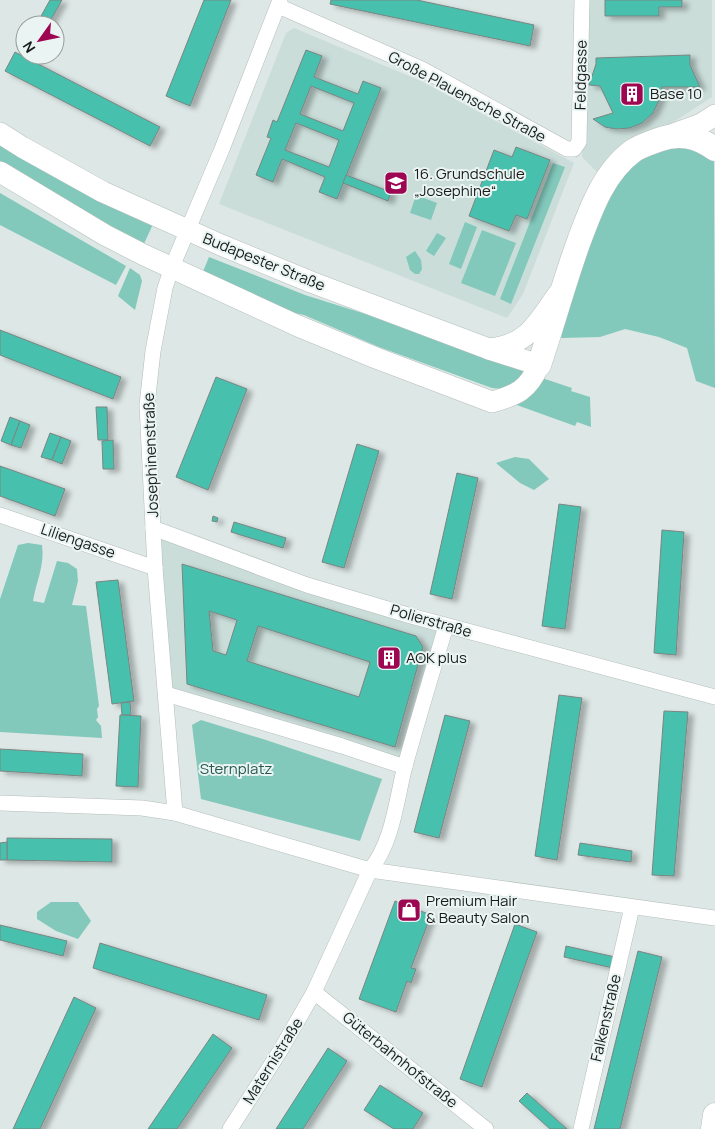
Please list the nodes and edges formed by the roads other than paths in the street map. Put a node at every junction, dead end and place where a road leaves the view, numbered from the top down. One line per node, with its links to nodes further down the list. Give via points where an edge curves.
1 (582, 0): 6 (street, Feldgasse, via 579,142)
2 (279, 3): 6 (street, Große Plauensche Straße, via 422,69 567,149); 9 (street, Josephinenstraße)
3 (715, 115): 5 (main road, via 702,124)
4 (0, 133): 9 (main road, Budapester Straße, via 103,192)
5 (668, 136): 7 (main road, via 688,136); 11 (main road, via 634,150 605,181)
6 (574, 149)
7 (715, 149)
8 (0, 172): 10 (main road, via 105,234)
9 (188, 230): 10 (street, Josephinenstraße); 12 (main road, Budapester Straße, via 310,282)
10 (172, 267): 13 (main road, via 298,326 492,402 522,391 533,379); 15 (street, Josephinenstraße, via 156,327 147,405)
11 (562, 288): 12 (main road, via 525,338); 13 (main road)
12 (489, 349): 13 (main road, Budapester Straße)
13 (539, 365)
14 (0, 515): 16 (street, Liliengasse)
15 (153, 528): 16 (street, Josephinenstraße); 17 (street, Polierstraße, via 307,585)
16 (155, 568): 18 (street, Josephinenstraße)
17 (446, 626): 19 (street, Polierstraße); 20 (street)
18 (166, 694): 20 (street); 22 (street, Josephinenstraße)
19 (715, 697)
20 (405, 767): 23 (street, via 386,843 380,859)
21 (0, 803): 22 (street, via 142,808)
22 (175, 813): 23 (street)
23 (370, 870): 24 (street); 26 (street)
24 (632, 906): 25 (street); 30 (street, Falkenstraße)
25 (715, 918)
26 (314, 992): 28 (street, Maternistraße); 29 (street, Güterbahnhofstraße)
27 (715, 1115): 31 (main road)
28 (230, 1129)
29 (486, 1129)
30 (581, 1129)
31 (713, 1129)

